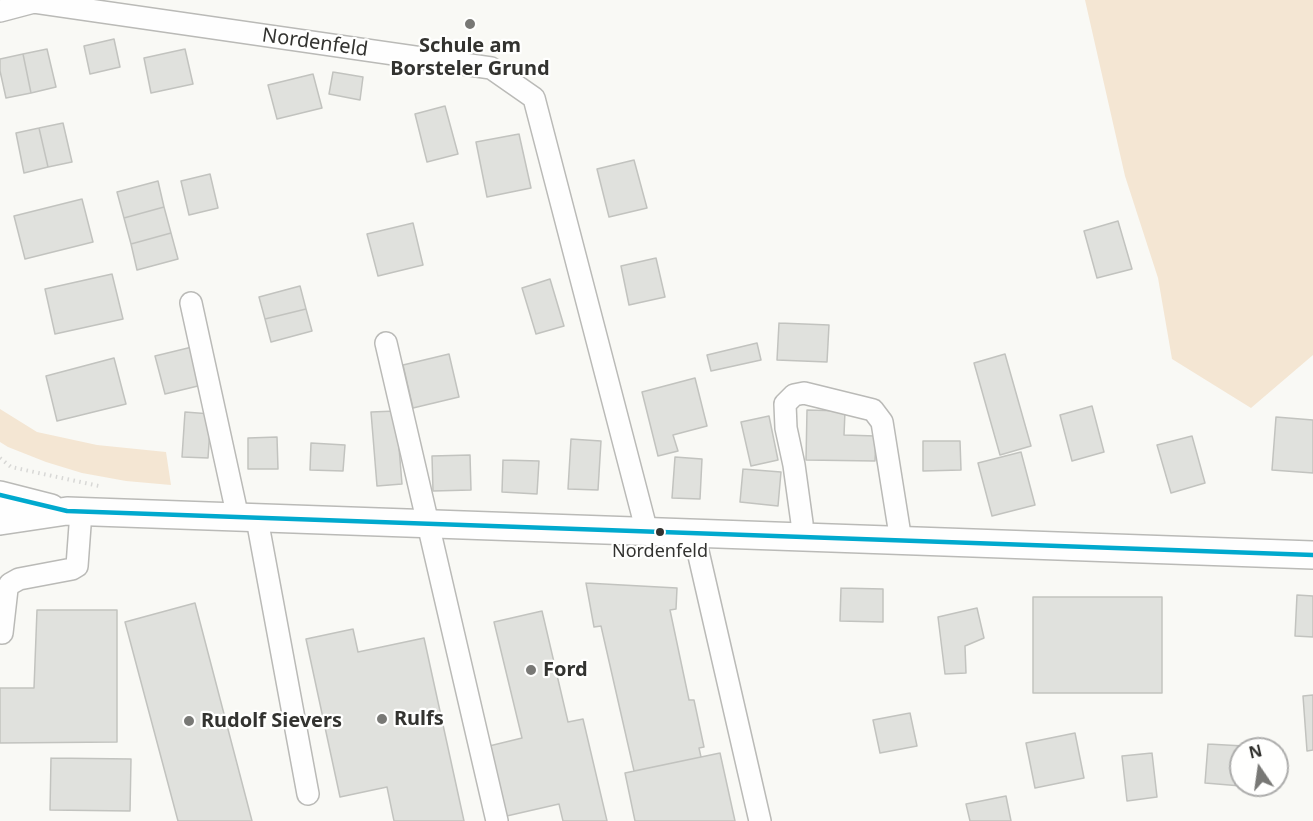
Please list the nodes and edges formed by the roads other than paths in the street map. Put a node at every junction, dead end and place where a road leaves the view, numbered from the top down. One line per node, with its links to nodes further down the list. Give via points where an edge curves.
1 (0, 10): 9 (street, Nordenfeld, via 34,2 491,68 534,98)
2 (191, 303): 6 (street)
3 (386, 343): 8 (street)
4 (0, 495): 5 (main road)
5 (74, 512): 6 (main road); 7 (main road); 14 (street, via 77,566 10,584)
6 (248, 518): 8 (main road); 15 (street)
7 (0, 521)
8 (429, 524): 9 (main road); 16 (street)
9 (647, 532): 10 (main road)
10 (694, 534): 11 (main road); 17 (street)
11 (801, 537): 12 (main road); 12 (street, via 785,404 804,393 873,410 882,422)
12 (901, 541): 13 (main road)
13 (1313, 555)
14 (2, 633)
15 (308, 794)
16 (497, 821)
17 (760, 821)

